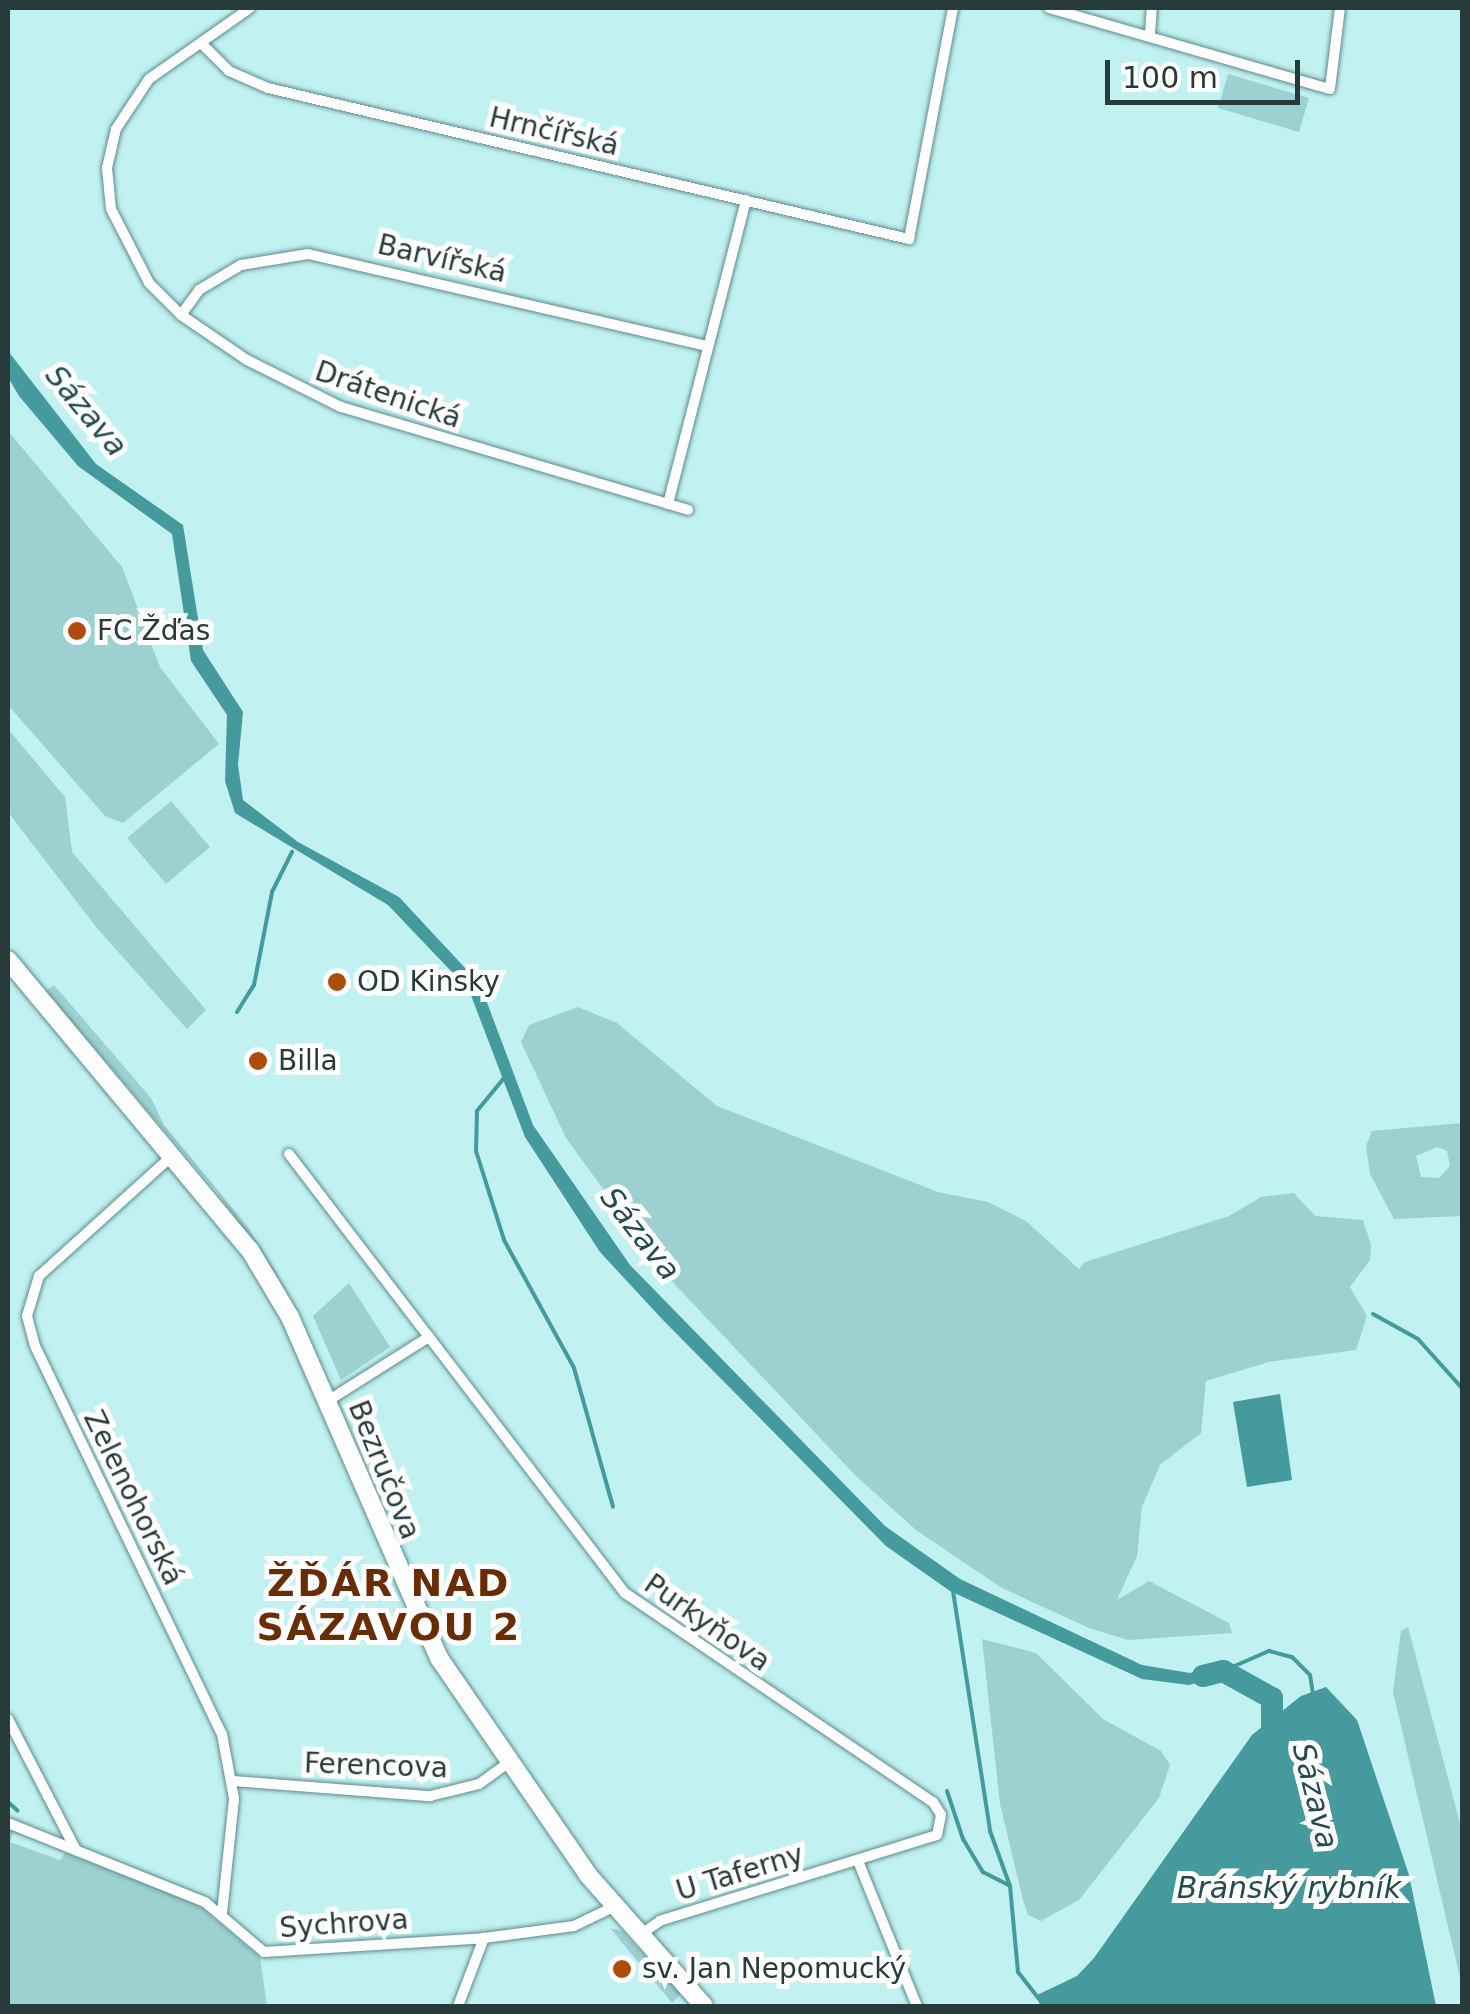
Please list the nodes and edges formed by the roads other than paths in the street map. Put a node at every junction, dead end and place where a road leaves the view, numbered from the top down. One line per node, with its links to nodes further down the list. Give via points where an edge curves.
1 (250, 8): 7 (street, Drátenická)
2 (953, 8): 8 (street, Hrnčířská, via 909,238)
3 (1049, 8): 6 (street)
4 (1152, 8): 6 (street)
5 (1340, 8): 6 (street, via 1330,89)
6 (1150, 34)
7 (201, 43): 8 (street, Hrnčířská, via 250,82); 9 (street, Drátenická, via 133,98 116,129 107,168 110,210 124,244)
8 (746, 200): 10 (street)
9 (182, 315): 10 (street, Barvířská, via 199,290 241,266 308,254); 11 (street, Drátenická, via 247,360 341,407)
10 (708, 346): 11 (street)
11 (668, 504): 12 (street, Drátenická)
12 (688, 510)
13 (8, 960): 15 (main road, Bezručova)
14 (289, 1154): 16 (street, Purkyňova)
15 (173, 1155): 17 (main road, Bezručova, via 272,1284); 20 (street, Zelenohorská, via 39,1276 28,1316 34,1346 217,1721)
16 (429, 1337): 17 (street); 21 (street, Purkyňova, via 624,1593)
17 (326, 1402): 19 (main road, Bezručova, via 426,1634)
18 (8, 1719): 23 (street)
19 (509, 1762): 20 (street, Ferencova, via 479,1784 430,1796); 25 (main road, Bezručova)
20 (233, 1781): 26 (street, Zelenohorská)
21 (933, 1802): 24 (street, U Taferny, via 942,1822 936,1834)
22 (8, 1823): 23 (street)
23 (76, 1851): 26 (street)
24 (858, 1861): 27 (street, U Taferny, via 660,1921); 31 (street)
25 (613, 1907): 27 (main road, Bezručova); 28 (street, Sychrova, via 574,1926)
26 (222, 1914): 28 (street, Sychrova, via 235,1933 264,1952)
27 (640, 1935): 30 (main road, Bezručova)
28 (484, 1938): 29 (street)
29 (458, 2006)
30 (704, 2006)
31 (917, 2006)

